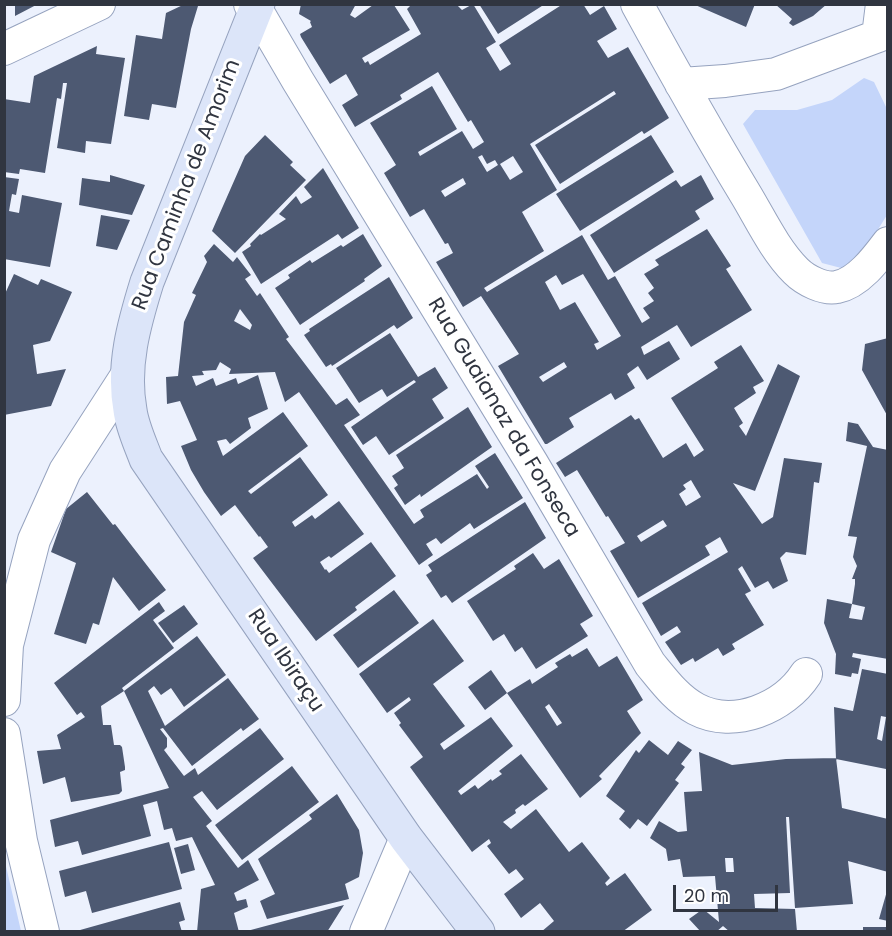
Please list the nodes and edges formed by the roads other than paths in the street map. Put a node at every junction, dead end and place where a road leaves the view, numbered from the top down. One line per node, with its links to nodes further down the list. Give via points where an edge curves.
1 (637, 4): 7 (street)
2 (882, 4): 5 (street)
3 (93, 6): 6 (street)
4 (255, 6): 9 (street, Rua Caminha de Amorim, via 147,282 133,328); 10 (street, Rua Guaianaz da Fonseca, via 650,664 674,693 697,710 724,717 761,710 785,697)
5 (883, 45): 7 (street, via 776,74)
6 (4, 49)
7 (681, 84): 8 (street, via 764,226 787,261 804,278 836,288 864,270)
8 (888, 243)
9 (127, 375): 11 (street, Rua Caminha de Amorim, via 64,471 34,540 7,645); 13 (street, Rua Ibiraçu, via 130,412 146,459)
10 (806, 674)
11 (4, 700)
12 (4, 734): 14 (street)
13 (406, 837): 16 (street); 17 (street, Rua Ibiraçu)
14 (13, 843): 15 (street)
15 (43, 932)
16 (366, 932)
17 (478, 932)

